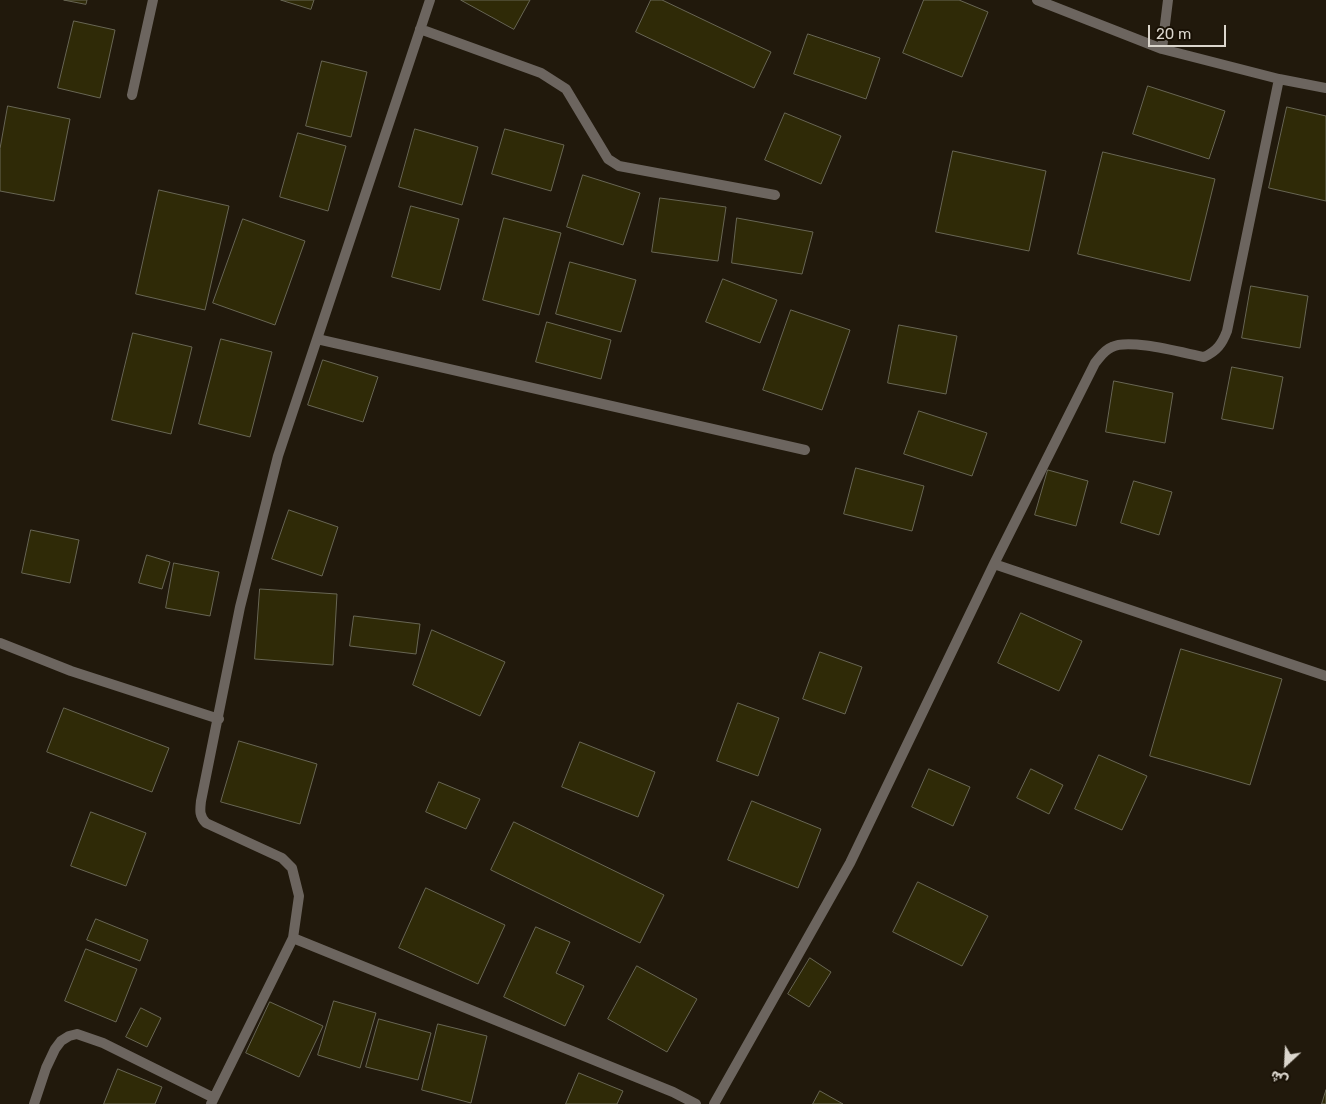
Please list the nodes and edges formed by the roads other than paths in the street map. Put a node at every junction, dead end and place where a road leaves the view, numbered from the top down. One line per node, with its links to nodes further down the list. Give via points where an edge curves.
1 (154, 0): 9 (street)
2 (430, 0): 5 (street)
3 (1037, 0): 6 (street)
4 (1168, 0): 6 (street)
5 (420, 30): 10 (street, via 541,72 556,82 566,89 608,159 619,166); 11 (street)
6 (1162, 49): 7 (street)
7 (1279, 79): 8 (street); 13 (street, via 1227,331 1221,345 1204,357 1129,343 1113,346 1103,353 1095,363)
8 (1326, 88)
9 (132, 95)
10 (775, 195)
11 (317, 339): 12 (street); 16 (street, via 278,456 240,607)
12 (805, 450)
13 (994, 564): 15 (street); 21 (street, via 850,863)
14 (0, 643): 16 (street, via 71,671)
15 (1326, 676)
16 (218, 719): 17 (street, via 201,801 202,819 282,858 292,868 300,896)
17 (293, 938): 18 (street); 20 (street, via 645,1080)
18 (212, 1101): 19 (street, via 103,1043 77,1034 61,1041 55,1049)
19 (34, 1104)
20 (696, 1104)
21 (714, 1104)

